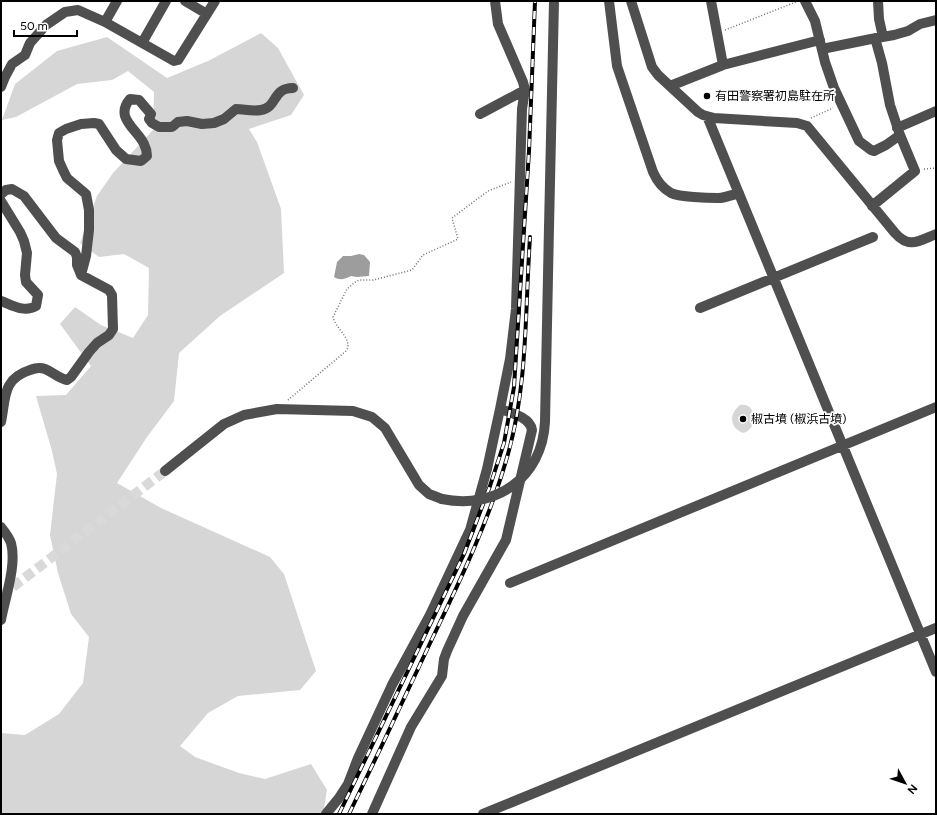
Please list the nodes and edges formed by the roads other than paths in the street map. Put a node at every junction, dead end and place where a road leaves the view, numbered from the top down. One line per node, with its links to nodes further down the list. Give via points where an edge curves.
1 (117, 1): 15 (street)
2 (166, 1): 17 (street)
3 (185, 1): 13 (street)
4 (215, 1): 13 (street)
5 (495, 1): 23 (street, via 498,24)
6 (554, 1): 42 (street, bridge, via 545,422 538,455 522,478 487,499 466,502 442,499 428,494 414,480 390,435 372,417 353,411 278,409 244,414 224,424)
7 (609, 1): 28 (street, via 617,66 657,181 665,189 681,195 718,198)
8 (631, 1): 20 (street, via 652,67)
9 (710, 1): 19 (street)
10 (804, 1): 18 (street, via 815,20)
11 (878, 1): 16 (street)
12 (78, 5): 15 (street); 21 (street, via 46,24 30,43 25,55 12,64)
13 (207, 14): 17 (street, via 178,60 174,61)
14 (936, 20): 16 (street, via 915,25 901,34)
15 (105, 22): 17 (street)
16 (879, 37): 18 (street); 27 (street, via 890,105)
17 (142, 43)
18 (821, 44): 19 (street); 27 (street, via 834,88 859,141 874,151 886,145)
19 (723, 65): 20 (street)
20 (670, 86): 26 (street, via 698,112)
21 (1, 87)
22 (293, 88): 34 (street, via 281,90 275,96 273,104 263,110 236,109 214,123 178,122 172,127 159,127 152,123 151,114 139,100 130,99 124,110 129,124 144,142 147,156 141,161 126,159 116,150 99,124 94,122 81,124 60,133 57,140 59,161 67,178 86,194 89,210 86,256)
23 (525, 90): 25 (street); 39 (street, via 522,109 516,309)
24 (936, 112): 27 (street)
25 (480, 114)
26 (707, 116): 28 (street); 31 (street, via 807,126)
27 (899, 131): 31 (street, via 915,171)
28 (739, 193): 35 (street)
29 (1, 194): 34 (street, via 12,189 24,196 56,238 75,252)
30 (1, 201): 36 (street, via 24,241 28,254 26,282 38,295 36,306 31,309 23,310)
31 (872, 206): 32 (street, via 903,241 911,243)
32 (936, 234)
33 (873, 237): 35 (street)
34 (81, 275): 40 (street, via 109,290 112,295 113,329 88,352 67,380 44,368 36,368 16,376 7,389)
35 (774, 277): 37 (street); 41 (street)
36 (1, 301)
37 (700, 308)
38 (936, 407): 41 (street)
39 (500, 409): 49 (street, via 470,530 433,609 392,685 348,784); 50 (street, via 527,421 532,430 506,540 463,616 444,659 442,676 411,727)
40 (1, 422)
41 (843, 446): 44 (street); 47 (street)
42 (165, 471)
43 (1, 528): 45 (street, via 11,543 13,556 8,595)
44 (510, 583)
45 (1, 620)
46 (936, 628): 47 (street)
47 (920, 634): 48 (street); 51 (street)
48 (936, 672)
49 (326, 814)
50 (372, 814)
51 (484, 814)

